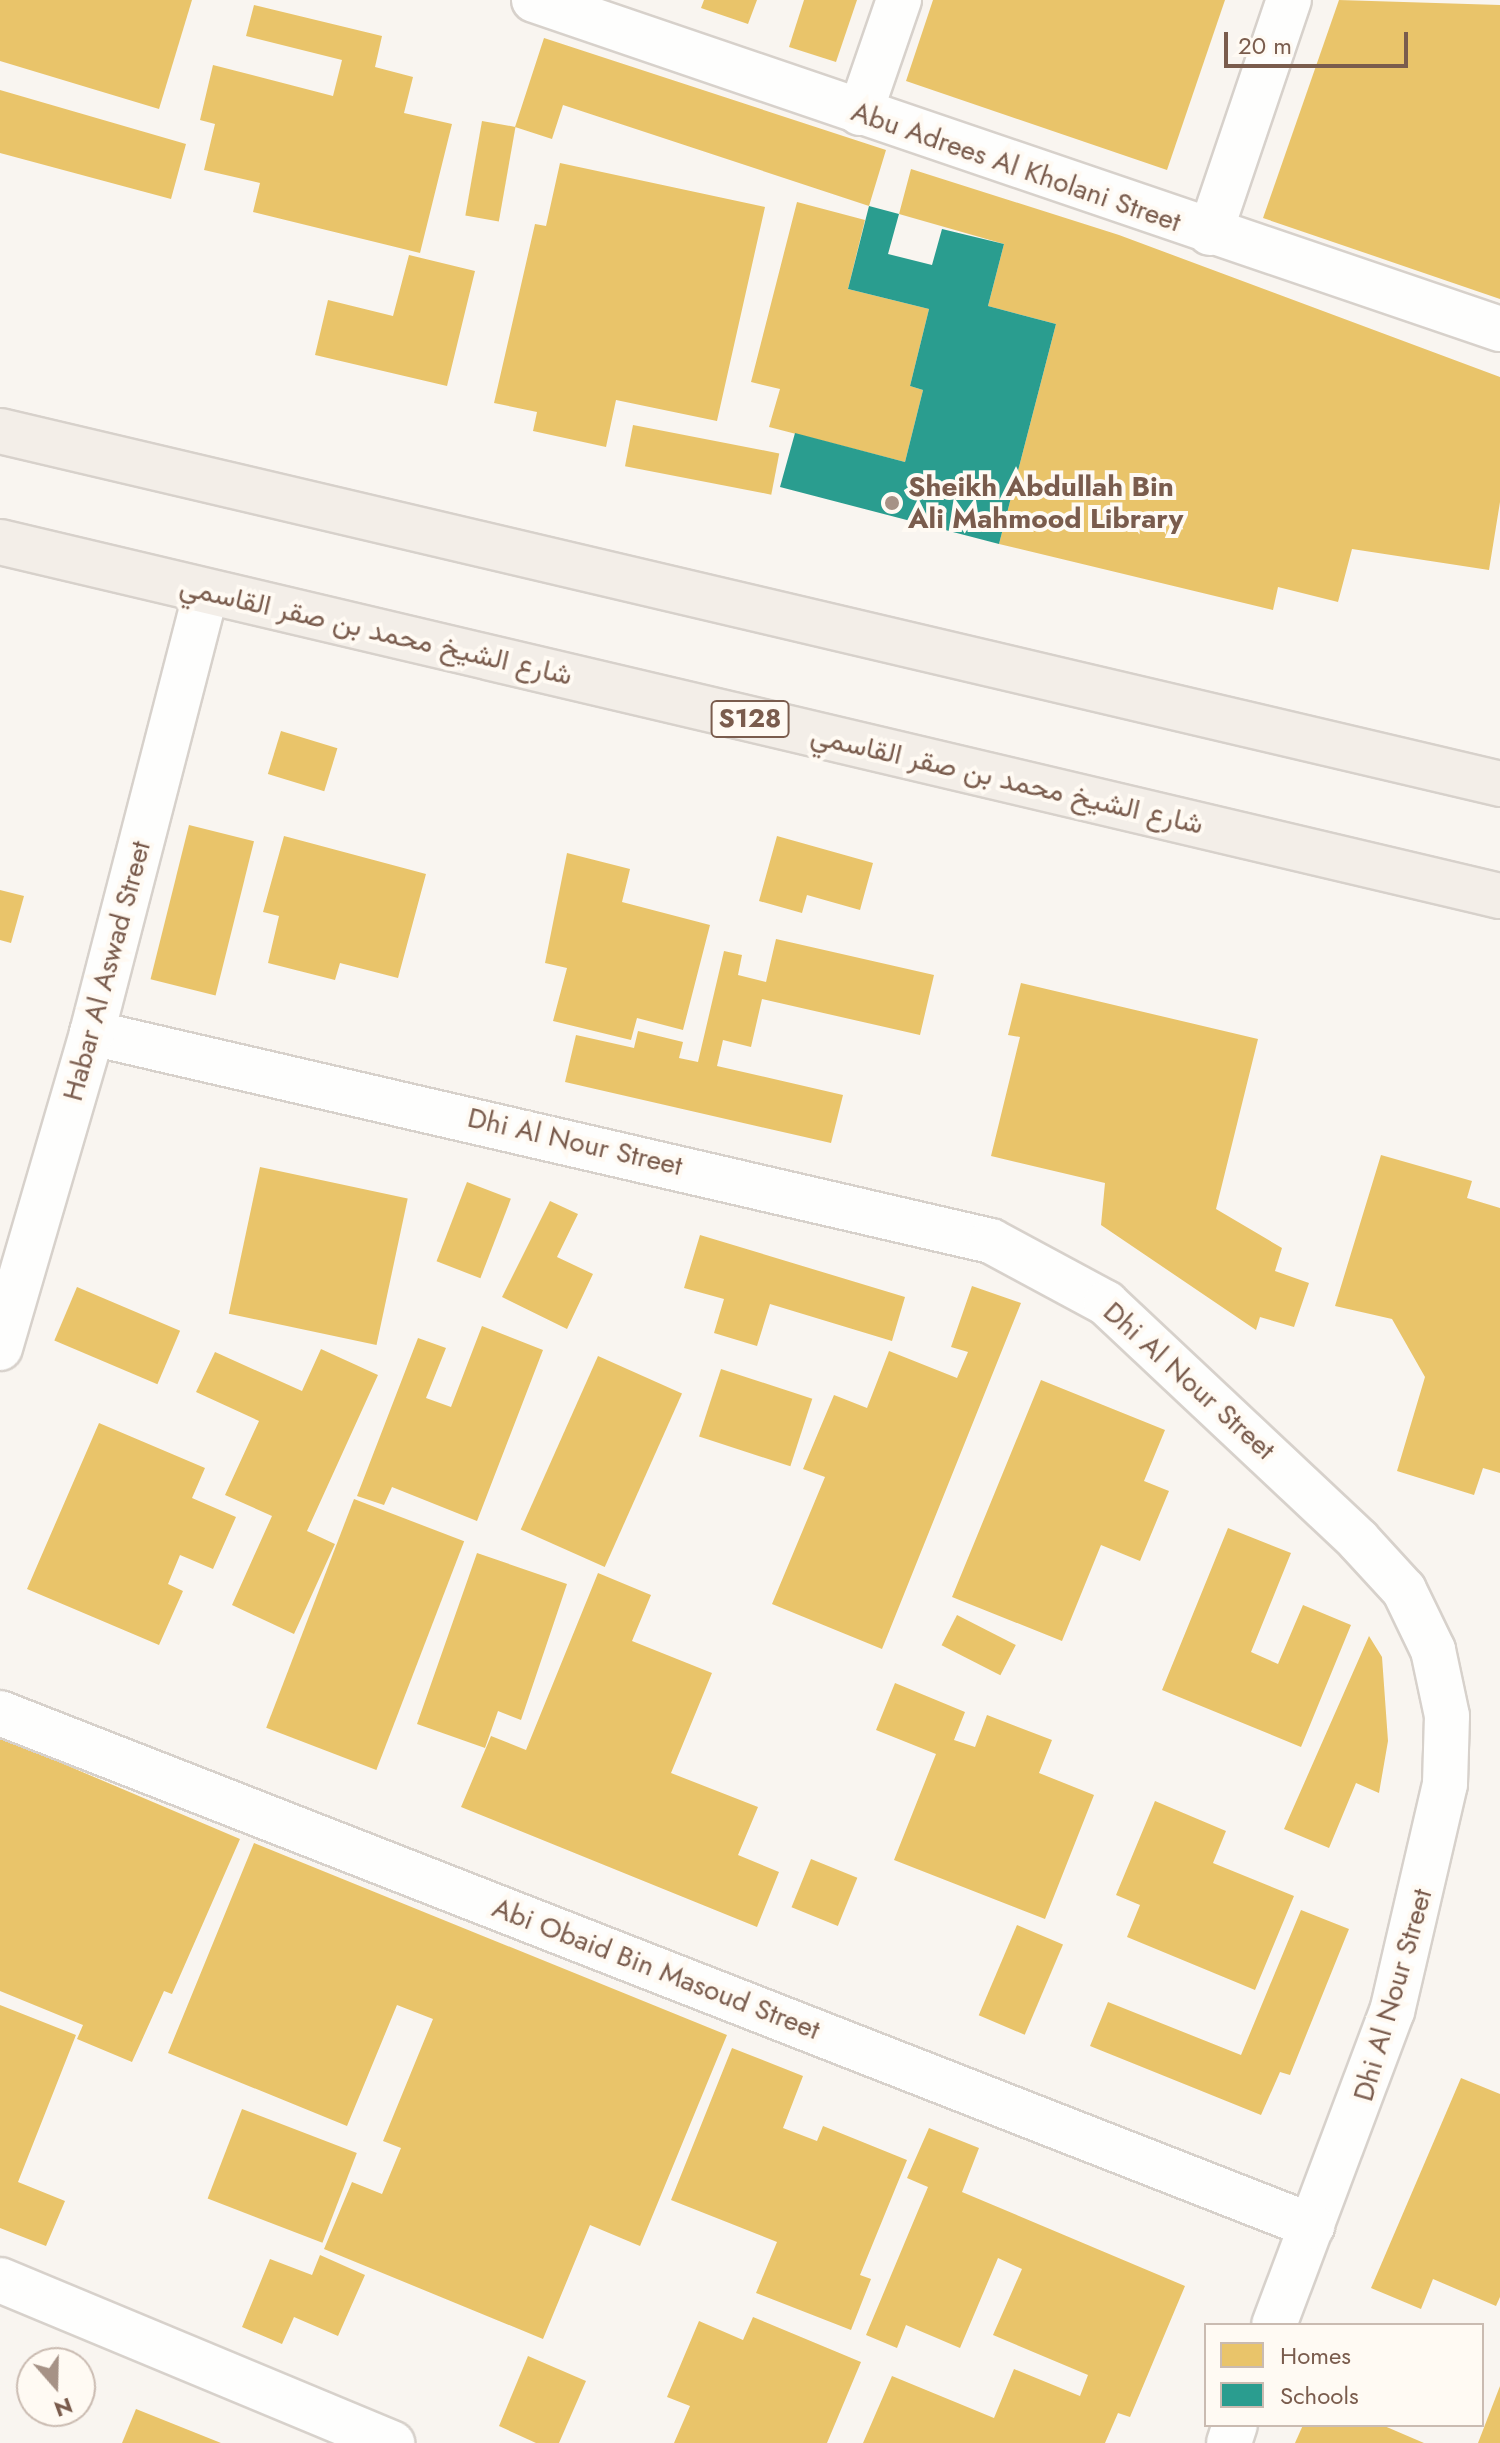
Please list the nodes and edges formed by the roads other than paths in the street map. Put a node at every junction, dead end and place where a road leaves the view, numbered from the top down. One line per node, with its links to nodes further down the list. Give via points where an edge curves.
1 (534, 0): 4 (street, Abu Adrees Al Kholani Street)
2 (899, 0): 4 (street)
3 (1289, 0): 5 (street)
4 (860, 113): 5 (street, Abu Adrees Al Kholani Street)
5 (1210, 233): 6 (street, Abu Adrees Al Kholani Street)
6 (1500, 329)
7 (0, 431): 10 (main road)
8 (0, 542): 9 (main road, شارع الشيخ محمد بن صقر القاسمي / S128)
9 (206, 591): 13 (main road, شارع الشيخ محمد بن صقر القاسمي / S128); 14 (street, Habar Al Aswad Street)
10 (1441, 768): 11 (main road); 12 (main road)
11 (1500, 768)
12 (1500, 784)
13 (1500, 896)
14 (92, 1033): 15 (street, Habar Al Aswad Street); 17 (street, Dhi Al Nour Street, via 991,1241 1106,1303 1346,1529 1404,1590 1433,1650 1447,1716 1445,1784 1392,2011)
15 (0, 1348)
16 (0, 1713): 17 (street, Abi Obaid Bin Masoud Street)
17 (1312, 2226): 19 (street, Dhi Al Nour Street)
18 (0, 2280): 20 (street)
19 (1275, 2323)
20 (392, 2443)

